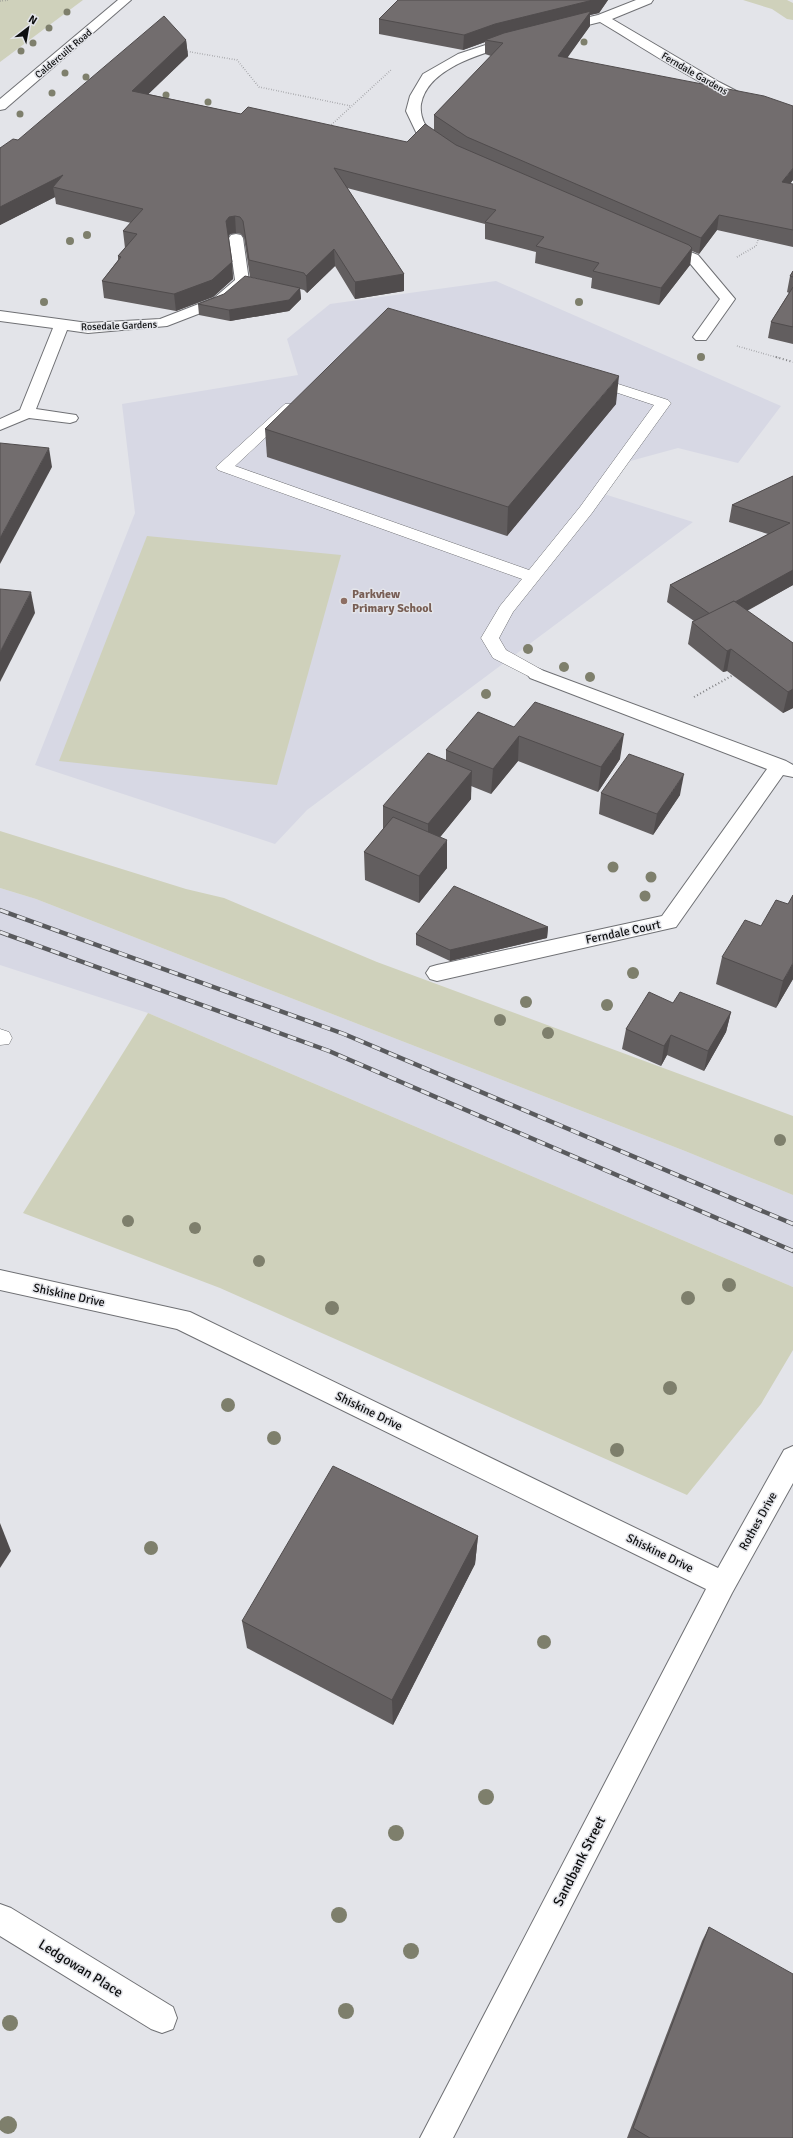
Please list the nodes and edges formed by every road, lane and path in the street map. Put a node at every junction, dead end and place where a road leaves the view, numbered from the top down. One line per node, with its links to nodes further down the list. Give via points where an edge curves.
1 (8, 0): 4 (path)
2 (125, 0): 10 (street, Caldercuilt Road)
3 (647, 0): 5 (street)
4 (0, 1)
5 (602, 18): 6 (street); 12 (street, Ferndale Gardens, via 714,86 743,100)
6 (551, 30)
7 (529, 36): 9 (street, via 499,43 462,57)
8 (184, 51): 11 (path, via 237,60 259,87)
9 (428, 77): 11 (path, via 393,68); 14 (street, via 416,96 413,111 420,129)
10 (0, 106)
11 (351, 106): 13 (path, via 330,126)
12 (793, 116)
13 (337, 127)
14 (455, 153)
15 (761, 233): 18 (path, via 756,246)
16 (236, 238): 20 (street, Rosedale Gardens, via 249,283 219,301 162,323 88,328)
17 (649, 239): 18 (street, via 693,258)
18 (707, 274): 21 (street, via 728,299)
19 (0, 316): 20 (street, Rosedale Gardens)
20 (62, 324): 25 (street)
21 (702, 337): 22 (path)
22 (793, 362)
23 (573, 374): 28 (lane, via 663,403)
24 (299, 398): 28 (lane, via 224,467)
25 (27, 413): 26 (street); 27 (street)
26 (70, 418)
27 (0, 425)
28 (534, 577): 30 (lane, via 506,610 490,638 499,654)
29 (738, 672): 31 (path)
30 (536, 674): 31 (street, Ferndale Court)
31 (655, 719): 32 (street, Ferndale Court)
32 (786, 769): 33 (street, Ferndale Court, via 669,922)
33 (437, 973)
34 (0, 1280): 36 (street, Shiskine Drive, via 181,1319)
35 (793, 1458): 36 (street, Rothes Drive)
36 (723, 1584): 39 (street, Sandbank Street)
37 (0, 1919): 38 (street, Ledgowan Place)
38 (162, 2018)
39 (436, 2138)

